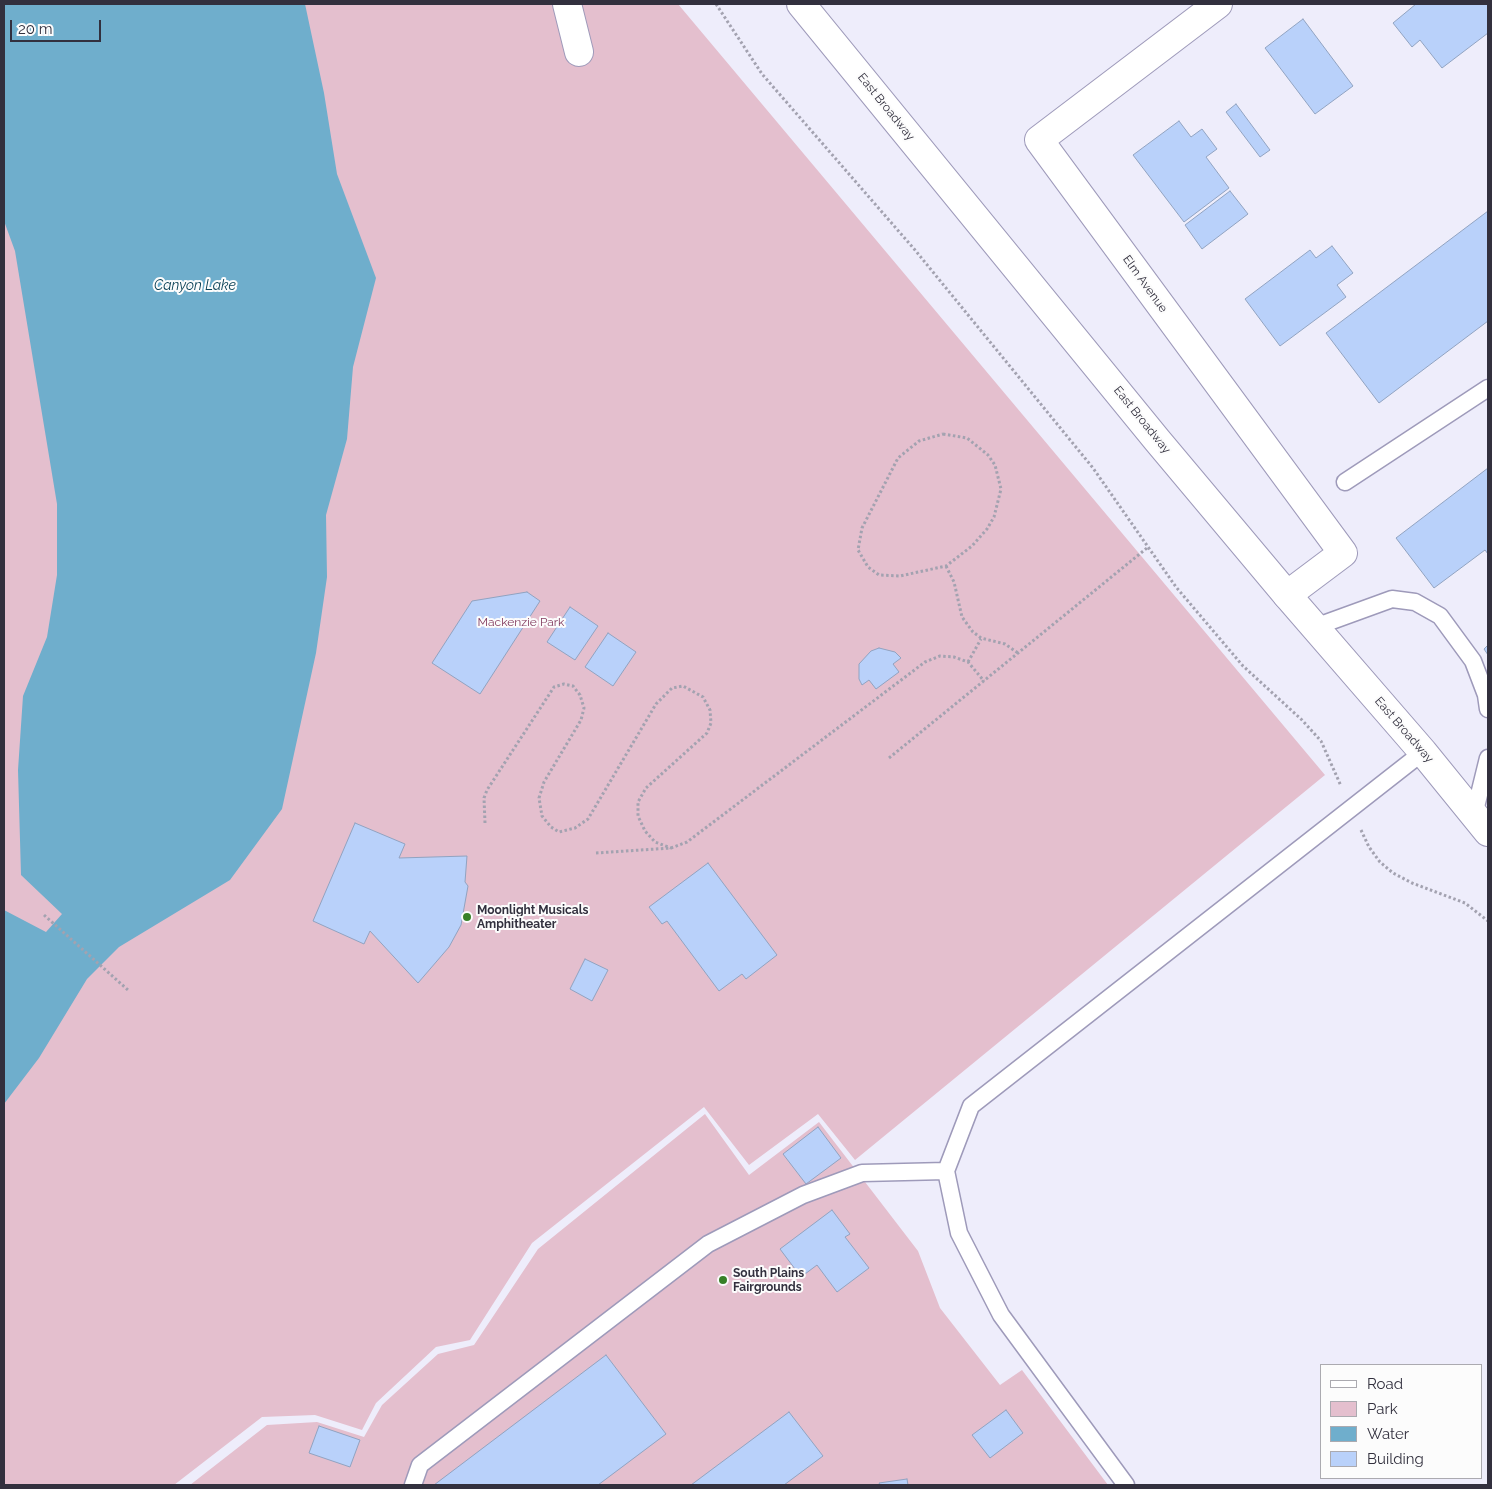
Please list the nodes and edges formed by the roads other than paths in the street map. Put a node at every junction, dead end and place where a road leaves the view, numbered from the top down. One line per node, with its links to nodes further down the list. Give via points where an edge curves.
1 (567, 4): 4 (main road)
2 (801, 4): 7 (main road, East Broadway)
3 (1218, 4): 7 (main road, Elm Avenue, via 1039,140 1343,553)
4 (579, 52)
5 (1488, 388): 6 (lane)
6 (1345, 482)
7 (1287, 595): 8 (main road, East Broadway)
8 (1314, 627): 9 (lane, via 1392,600 1415,602 1440,616 1473,661); 10 (main road, East Broadway)
9 (1488, 708)
10 (1423, 752): 12 (main road, East Broadway); 13 (lane, via 971,1106)
11 (1488, 758): 12 (lane)
12 (1481, 824)
13 (946, 1171): 14 (lane, via 862,1174 803,1195 708,1244 420,1465); 15 (lane, via 959,1233 1001,1315)
14 (413, 1485)
15 (1126, 1485)

